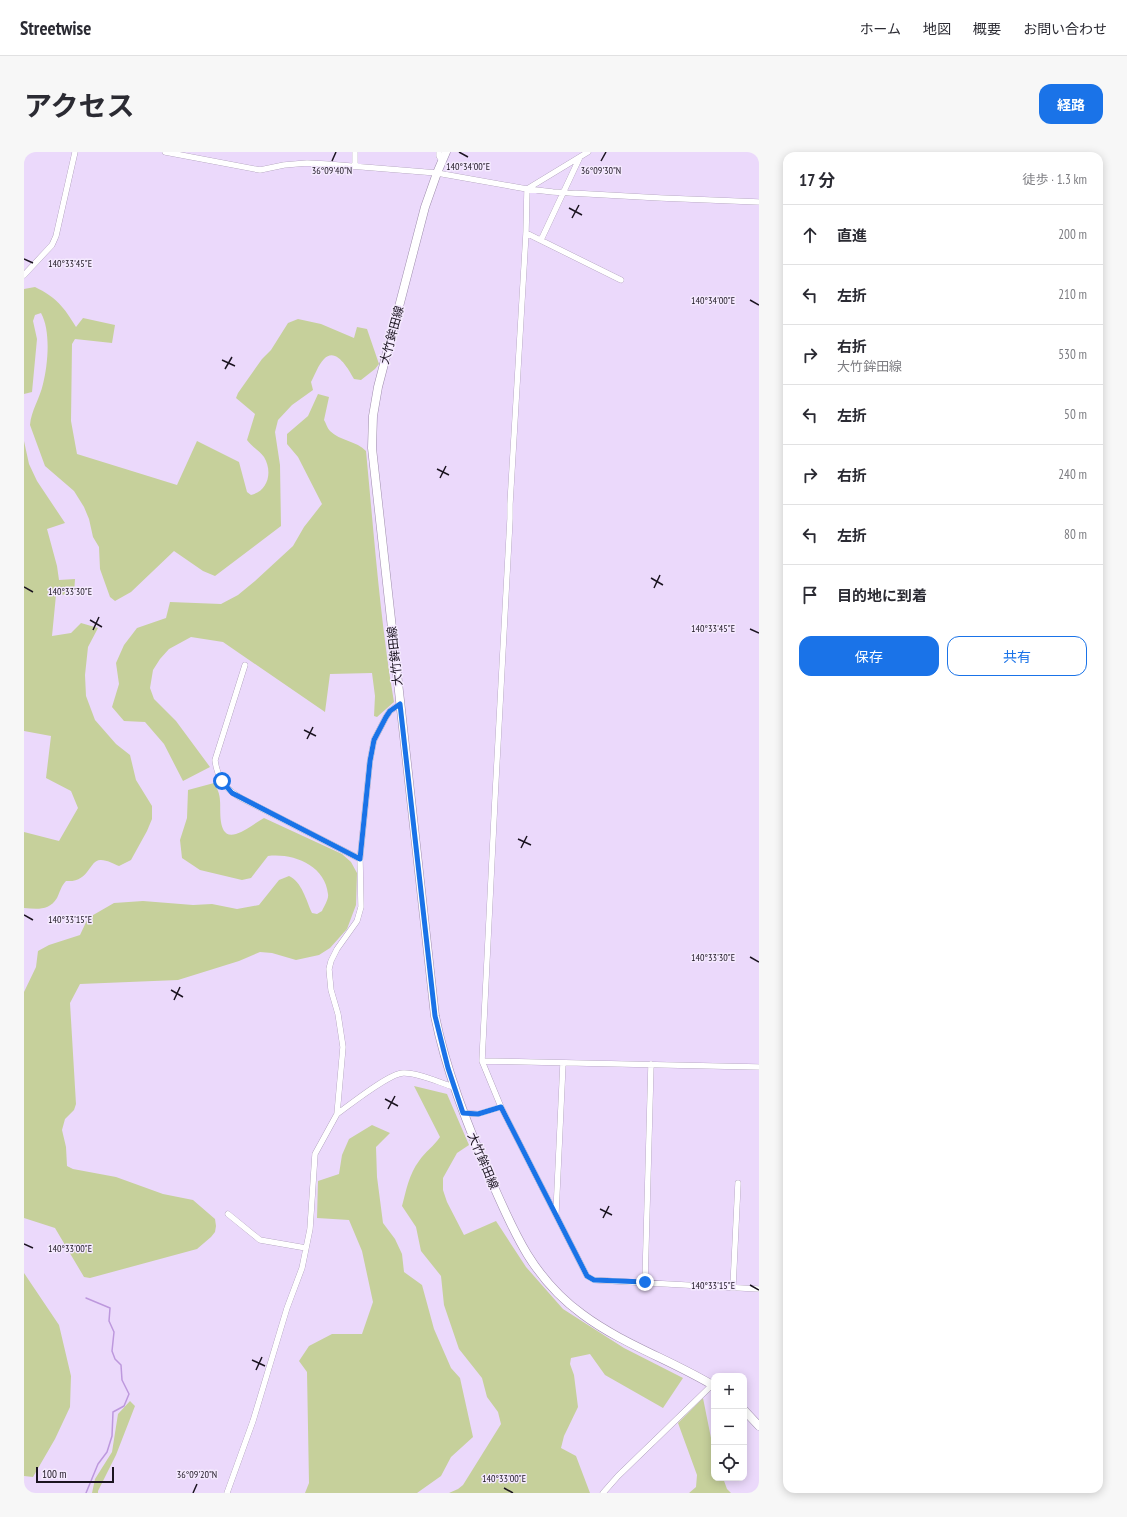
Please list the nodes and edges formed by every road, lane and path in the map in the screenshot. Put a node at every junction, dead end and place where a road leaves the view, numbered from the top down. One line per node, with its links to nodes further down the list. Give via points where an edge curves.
1 (75, 152): 14 (street, via 56,236 52,245)
2 (165, 152): 7 (street, via 260,170 307,163)
3 (355, 152): 7 (street)
4 (588, 152): 6 (street)
5 (443, 155): 8 (main road, 大竹鉾田線)
6 (580, 157): 9 (street); 10 (street)
7 (355, 166): 8 (street)
8 (437, 173): 9 (street); 19 (main road, 大竹鉾田線, via 425,207 378,387 373,422 372,448)
9 (527, 189): 10 (street); 12 (street)
10 (564, 192): 11 (street); 13 (street)
11 (759, 202)
12 (526, 232): 13 (street); 16 (street)
13 (541, 240): 15 (street)
14 (24, 275)
15 (621, 280)
16 (510, 519): 17 (street); 21 (street)
17 (505, 527)
18 (245, 665): 20 (street, via 215,760 225,786 232,793)
19 (400, 704): 20 (street, via 390,711 374,740); 25 (main road, 大竹鉾田線, via 435,1016)
20 (360, 859): 28 (street, via 360,912 357,921 333,955 329,969 331,990 344,1047)
21 (482, 1061): 22 (street); 26 (street)
22 (563, 1063): 23 (street); 31 (street)
23 (651, 1064): 24 (street); 33 (street)
24 (759, 1067)
25 (454, 1087): 27 (main road, 大竹鉾田線); 28 (street, via 415,1074 403,1073 374,1087)
26 (501, 1107): 27 (street, via 478,1114); 31 (street)
27 (463, 1113): 36 (main road, 大竹鉾田線, via 519,1242 552,1287 596,1324)
28 (338, 1114): 32 (street, via 315,1154 310,1229)
29 (738, 1183): 34 (street)
30 (228, 1214): 32 (street, via 260,1240)
31 (556, 1214): 33 (street, via 587,1276 594,1280)
32 (306, 1248): 40 (street, via 302,1268 287,1308 253,1421)
33 (645, 1282): 34 (street)
34 (733, 1287): 35 (street)
35 (759, 1289)
36 (711, 1385)
37 (711, 1388): 41 (street)
38 (747, 1413): 39 (main road)
39 (759, 1426)
40 (227, 1493)
41 (602, 1493)

